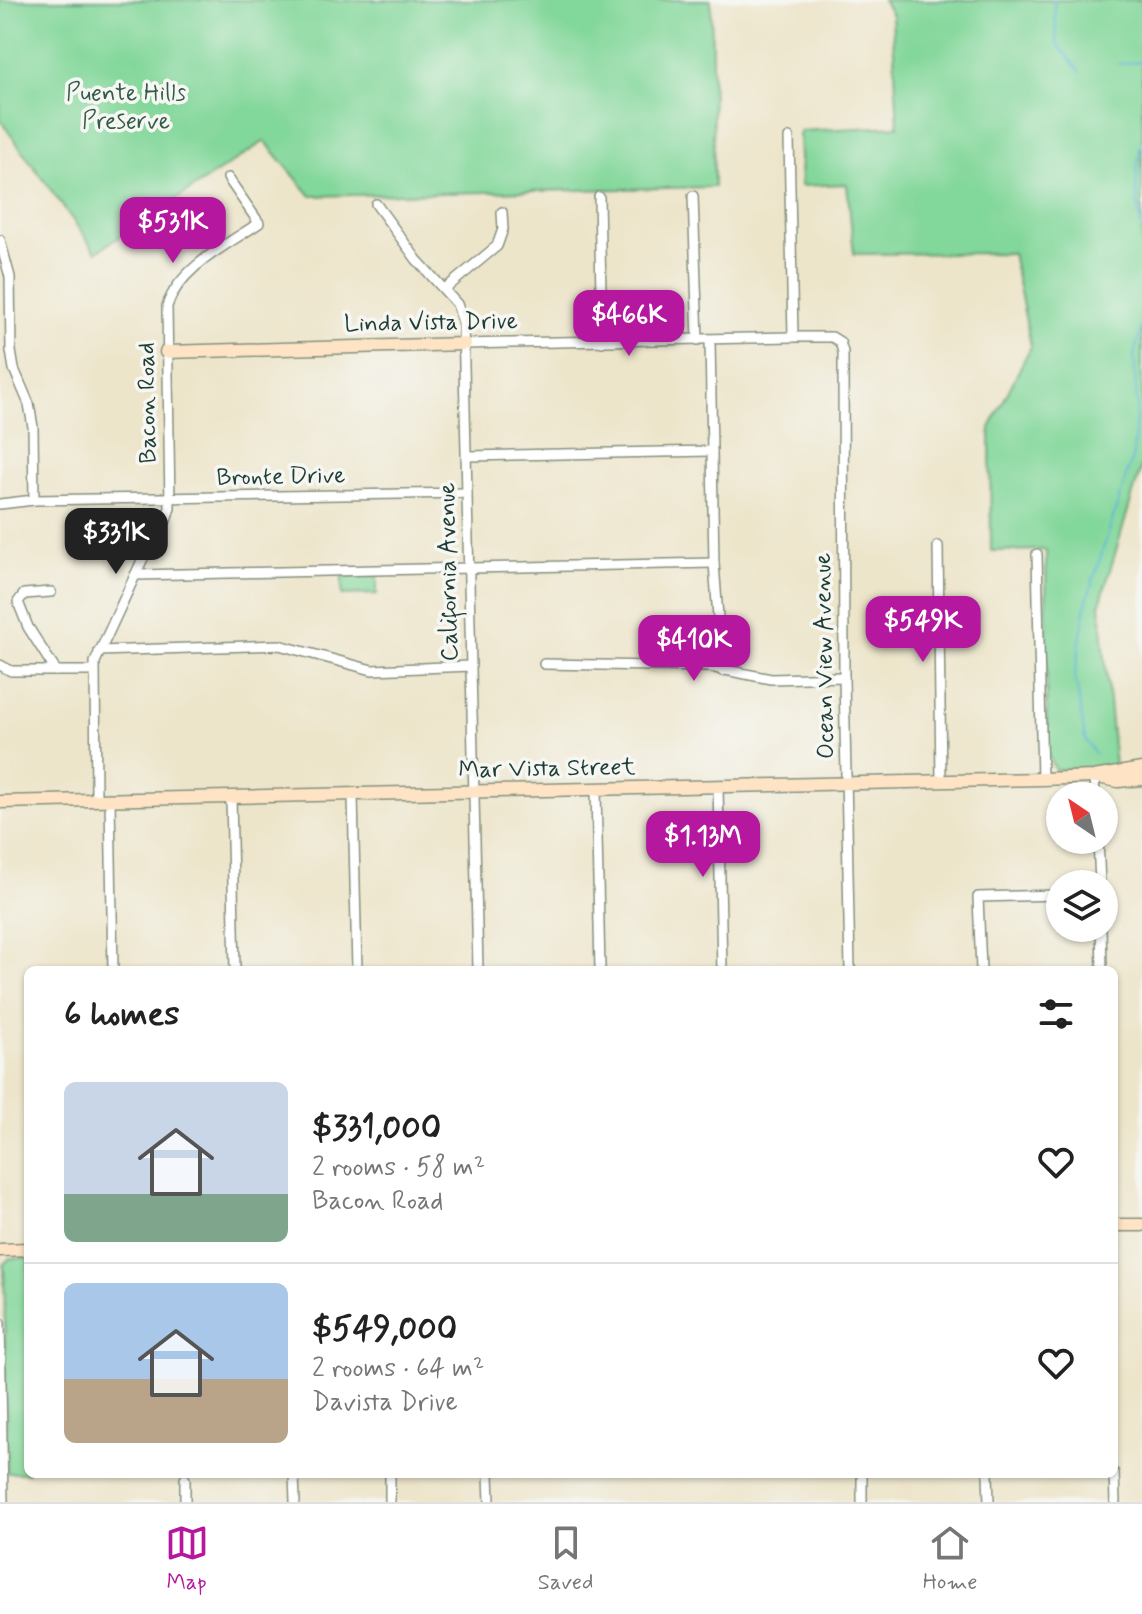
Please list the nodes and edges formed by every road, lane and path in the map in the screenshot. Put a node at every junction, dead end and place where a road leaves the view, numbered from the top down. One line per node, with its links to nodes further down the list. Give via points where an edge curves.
1 (789, 138): 9 (street)
2 (228, 178): 15 (street, Bacon Road, via 259,223 189,272 171,293)
3 (693, 196): 10 (street)
4 (599, 197): 12 (street)
5 (376, 204): 8 (street, California Avenue)
6 (502, 212): 8 (street, via 497,246)
7 (0, 240): 19 (street, via 10,277 14,369 33,427)
8 (445, 289): 14 (street, California Avenue, via 461,313)
9 (793, 337): 11 (street, Linda Vista Drive); 13 (street, Linda Vista Drive, via 832,337)
10 (698, 340): 11 (street, Linda Vista Drive); 12 (street, Linda Vista Drive)
11 (710, 340): 16 (street)
12 (602, 342): 14 (street, Linda Vista Drive)
13 (840, 342): 35 (street, Ocean View Avenue)
14 (465, 344): 15 (street, Linda Vista Drive); 17 (street, California Avenue)
15 (166, 352): 20 (street, Bacon Road)
16 (712, 451): 17 (street); 24 (street)
17 (467, 456): 18 (street, California Avenue)
18 (467, 493): 20 (street, Bronte Drive); 25 (street, California Avenue)
19 (34, 500): 20 (street, Bronte Drive); 21 (street, Bronte Drive)
20 (170, 500): 26 (street, Bacon Road, via 166,520)
21 (0, 504)
22 (938, 546): 40 (street)
23 (1037, 554): 38 (street)
24 (714, 563): 25 (street); 34 (street)
25 (469, 568): 26 (street); 31 (street, California Avenue)
26 (135, 575): 28 (street, Bacon Road)
27 (51, 592): 32 (street, via 24,594 18,602)
28 (99, 651): 31 (street, via 279,645 372,670); 33 (street, Bacon Road)
29 (544, 664): 34 (street)
30 (0, 665): 32 (street, via 11,671)
31 (471, 666): 45 (street, California Avenue)
32 (56, 671): 33 (street)
33 (93, 671): 48 (street, Bacon Road)
34 (722, 671): 35 (street, via 771,679)
35 (844, 677): 42 (street, Ocean View Avenue)
36 (1142, 769): 37 (street, Mar Vista Street)
37 (1094, 777): 38 (street, Mar Vista Street); 39 (street, Mar Vista Street); 41 (street)
38 (1042, 779): 40 (street, Mar Vista Street)
39 (1142, 779)
40 (941, 781): 42 (street, Mar Vista Street)
41 (1094, 782)
42 (847, 784): 43 (street, Mar Vista Street); 59 (street, Ocean View Avenue)
43 (718, 787): 44 (street, Mar Vista Street); 58 (street)
44 (596, 790): 45 (street, Mar Vista Street); 57 (street)
45 (474, 793): 46 (street, Mar Vista Street); 56 (street, California Avenue)
46 (353, 795): 47 (street, Mar Vista Street); 55 (street)
47 (231, 798): 49 (street, Mar Vista Street); 54 (street)
48 (96, 800): 49 (street, Mar Vista Street); 50 (street, Mar Vista Street)
49 (110, 800): 53 (street)
50 (0, 802)
51 (1046, 895): 60 (street, via 978,897)
52 (1101, 942): 61 (street)
53 (113, 966)
54 (235, 966)
55 (357, 966)
56 (478, 966)
57 (600, 966)
58 (722, 966)
59 (850, 966)
60 (981, 966)
61 (1102, 966)
62 (1118, 1225): 63 (street)
63 (1142, 1225)
64 (24, 1249): 65 (street)
65 (0, 1250)
66 (0, 1323): 67 (street)
67 (0, 1337): 68 (street)
68 (1, 1426): 76 (street)
69 (294, 1478): 78 (street)
70 (390, 1478): 79 (street)
71 (489, 1478): 80 (street)
72 (862, 1478): 81 (street)
73 (988, 1478): 82 (street)
74 (1114, 1478): 83 (street)
75 (185, 1479): 77 (street)
76 (3, 1502)
77 (185, 1502)
78 (295, 1502)
79 (390, 1502)
80 (490, 1502)
81 (862, 1502)
82 (989, 1502)
83 (1115, 1502)

